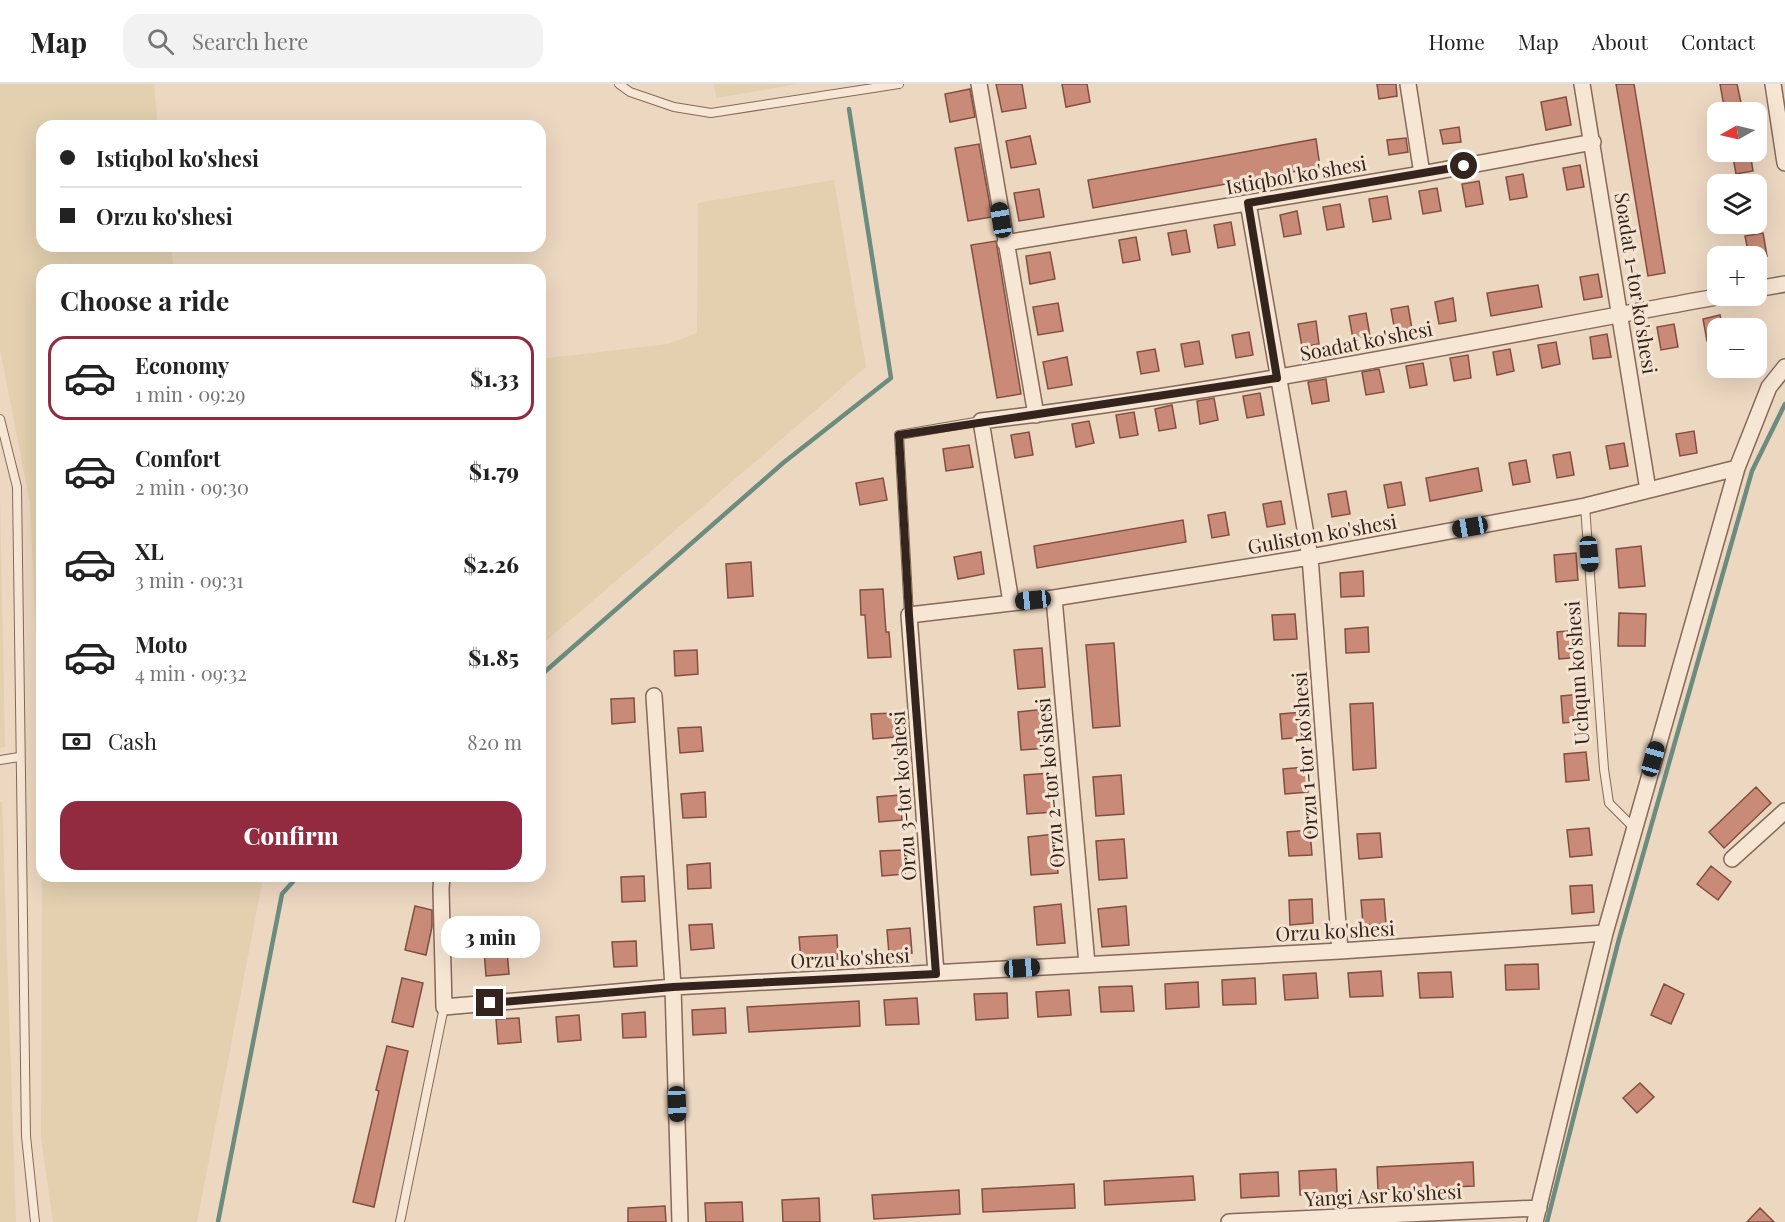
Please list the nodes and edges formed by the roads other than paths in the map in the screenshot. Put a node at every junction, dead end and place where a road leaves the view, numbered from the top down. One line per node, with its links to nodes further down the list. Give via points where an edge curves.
1 (619, 84): 2 (lane, via 630,92 674,107 711,113)
2 (899, 84)
3 (979, 84): 11 (street)
4 (1408, 84): 9 (street)
5 (1582, 84): 7 (street, Soadat 1-tor ko'shesi)
6 (1773, 84): 8 (street)
7 (1593, 142): 9 (street, Istiqbol ko'shesi); 15 (street, Soadat 1-tor ko'shesi)
8 (1785, 163)
9 (1422, 174): 10 (street, Istiqbol ko'shesi)
10 (1248, 203): 11 (street, Istiqbol ko'shesi); 17 (street, Orzu 1-tor ko'shesi)
11 (1005, 243): 18 (street)
12 (1785, 284): 13 (street)
13 (1767, 287)
14 (1707, 299): 15 (street, Soadat ko'shesi)
15 (1620, 314): 17 (street, Soadat ko'shesi); 22 (street, Soadat 1-tor ko'shesi)
16 (1785, 367): 21 (street, via 1769,387)
17 (1277, 378): 18 (street, Soadat ko'shesi); 24 (street, Orzu 1-tor ko'shesi)
18 (1036, 415): 20 (street, Soadat ko'shesi)
19 (0, 419): 29 (lane, via 17,487)
20 (981, 421): 26 (street); 27 (lane, via 899,435)
21 (1737, 468): 22 (street, Guliston ko'shesi); 32 (street)
22 (1648, 490): 23 (street, Guliston ko'shesi)
23 (1586, 506): 24 (street, Guliston ko'shesi); 32 (lane, Uchqun ko'shesi, via 1604,769 1609,803)
24 (1310, 557): 25 (street, Guliston ko'shesi); 36 (street, Orzu 1-tor ko'shesi)
25 (1054, 598): 26 (street, Guliston ko'shesi); 37 (street, Orzu 2-tor ko'shesi)
26 (1011, 602): 27 (street, Guliston ko'shesi)
27 (909, 615): 38 (street, Orzu 3-tor ko'shesi)
28 (654, 696): 39 (street)
29 (19, 757): 30 (lane); 42 (lane, via 26,1136)
30 (0, 760)
31 (1785, 811): 33 (street)
32 (1633, 827): 35 (street)
33 (1732, 860)
34 (442, 882): 40 (street)
35 (1605, 933): 36 (street, Orzu ko'shesi); 41 (street)
36 (1340, 951): 37 (street, Orzu ko'shesi)
37 (1087, 964): 38 (street, Orzu ko'shesi)
38 (936, 974): 39 (street, Orzu ko'shesi)
39 (673, 987): 40 (street, Orzu ko'shesi); 44 (street)
40 (444, 1007): 43 (lane)
41 (1537, 1215): 45 (street, Yangi Asr ko'shesi)
42 (35, 1222)
43 (400, 1222)
44 (680, 1222)
45 (1229, 1222)

